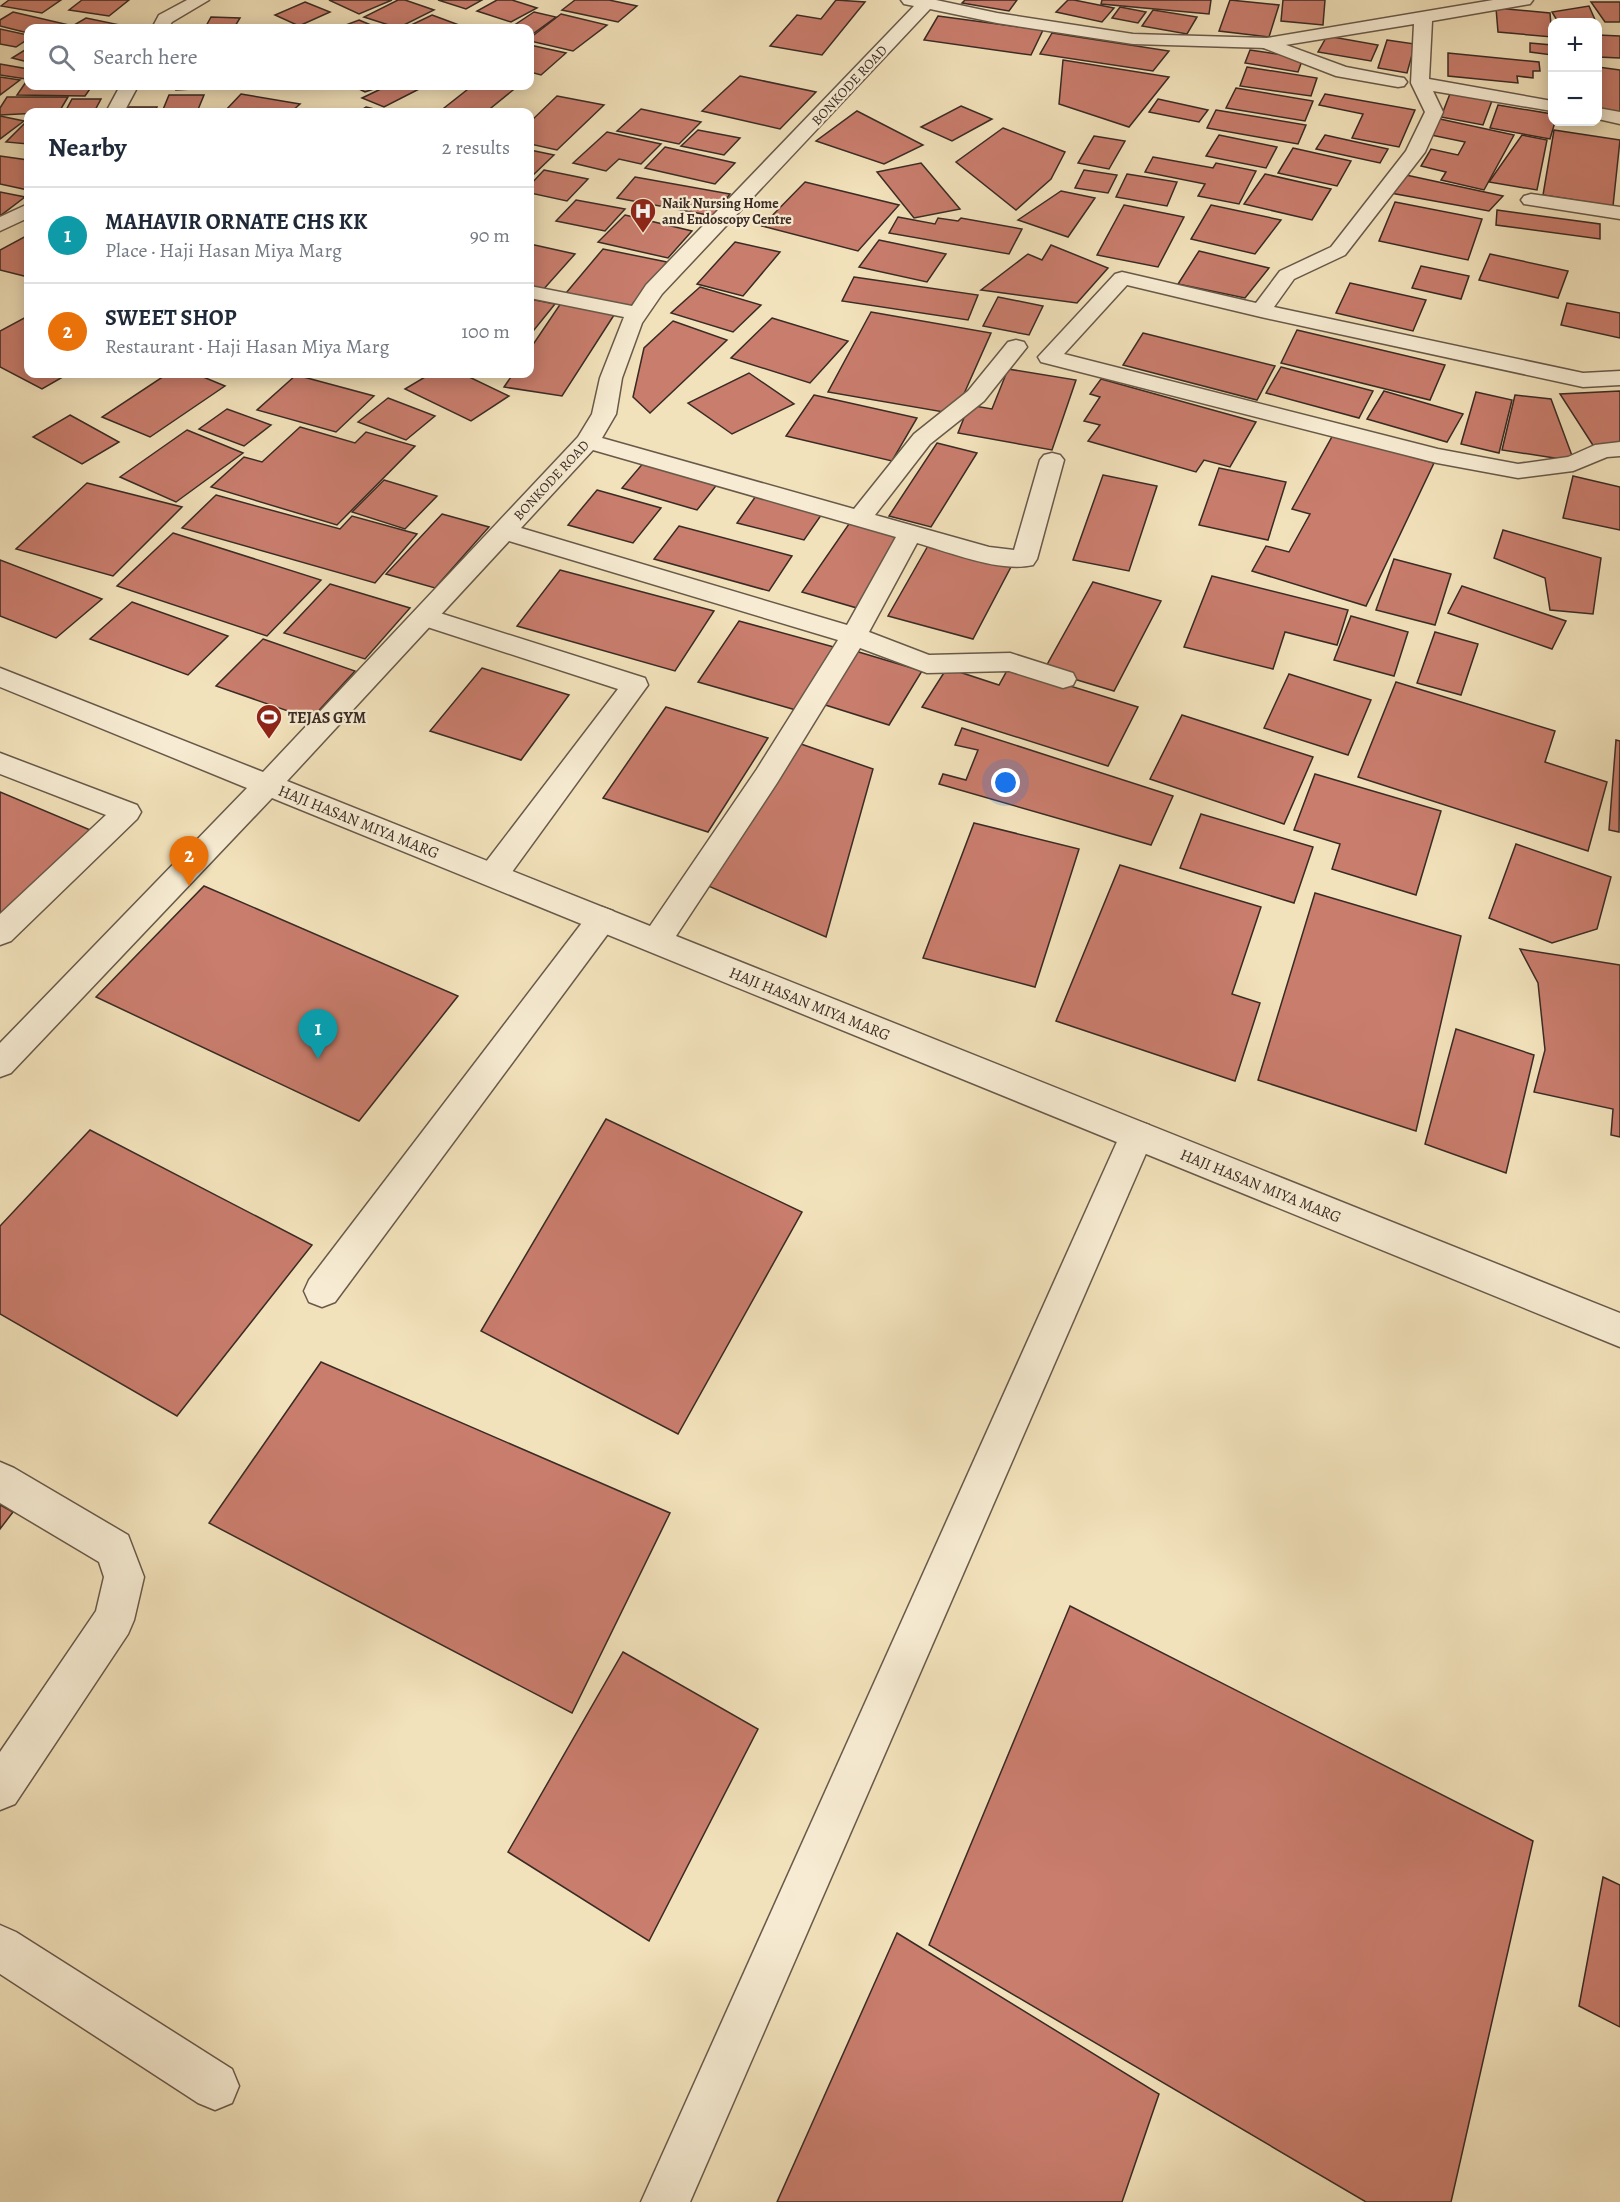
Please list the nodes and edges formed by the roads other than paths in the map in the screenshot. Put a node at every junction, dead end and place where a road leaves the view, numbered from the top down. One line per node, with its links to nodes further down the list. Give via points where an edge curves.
1 (200, 0): 6 (street)
2 (1524, 0): 4 (street)
3 (918, 2): 7 (street, via 1133,39); 21 (street, BONKODE ROAD, via 654,290)
4 (1485, 3): 5 (street)
5 (1423, 17): 7 (street); 9 (street)
6 (162, 24)
7 (1267, 43): 8 (street, via 1342,72)
8 (1398, 82)
9 (1420, 83): 11 (street); 20 (street, via 1434,112 1415,152 1338,251 1287,275)
10 (127, 90): 12 (street)
11 (1548, 105)
12 (117, 108)
13 (1602, 115): 14 (street)
14 (1620, 118)
15 (1531, 200): 17 (street)
16 (24, 212): 18 (street)
17 (1620, 213)
18 (0, 225)
19 (534, 293): 21 (street)
20 (1261, 311): 23 (street, via 1583,380); 25 (street, via 1122,278 1049,357 1437,456 1518,471 1574,465 1603,450)
21 (637, 314): 24 (street, BONKODE ROAD, via 611,378 604,414)
22 (1016, 347): 27 (street, via 975,396 922,439)
23 (1620, 378)
24 (588, 441): 27 (street); 28 (street, BONKODE ROAD)
25 (1620, 449)
26 (1052, 460): 29 (street, via 1024,559 988,555)
27 (859, 519): 29 (street)
28 (504, 531): 30 (street, BONKODE ROAD); 31 (street)
29 (910, 533): 31 (street)
30 (424, 617): 35 (street, BONKODE ROAD); 36 (street, via 635,686)
31 (854, 636): 33 (street, via 927,663 1010,662); 39 (street)
32 (0, 677): 35 (street, HAJI HASAN MIYA MARG)
33 (1063, 679)
34 (0, 763): 38 (street, via 127,812)
35 (268, 784): 36 (street, HAJI HASAN MIYA MARG); 40 (street, BONKODE ROAD)
36 (493, 875): 37 (street, HAJI HASAN MIYA MARG)
37 (602, 919): 39 (street, HAJI HASAN MIYA MARG); 42 (street)
38 (0, 933)
39 (656, 941): 41 (street, HAJI HASAN MIYA MARG)
40 (0, 1064)
41 (1137, 1135): 43 (street, HAJI HASAN MIYA MARG); 48 (street)
42 (322, 1291)
43 (1620, 1330)
44 (0, 1481): 45 (street, via 114,1549 124,1577 114,1620)
45 (0, 1789)
46 (0, 1948): 47 (street)
47 (215, 2086)
48 (665, 2202)

